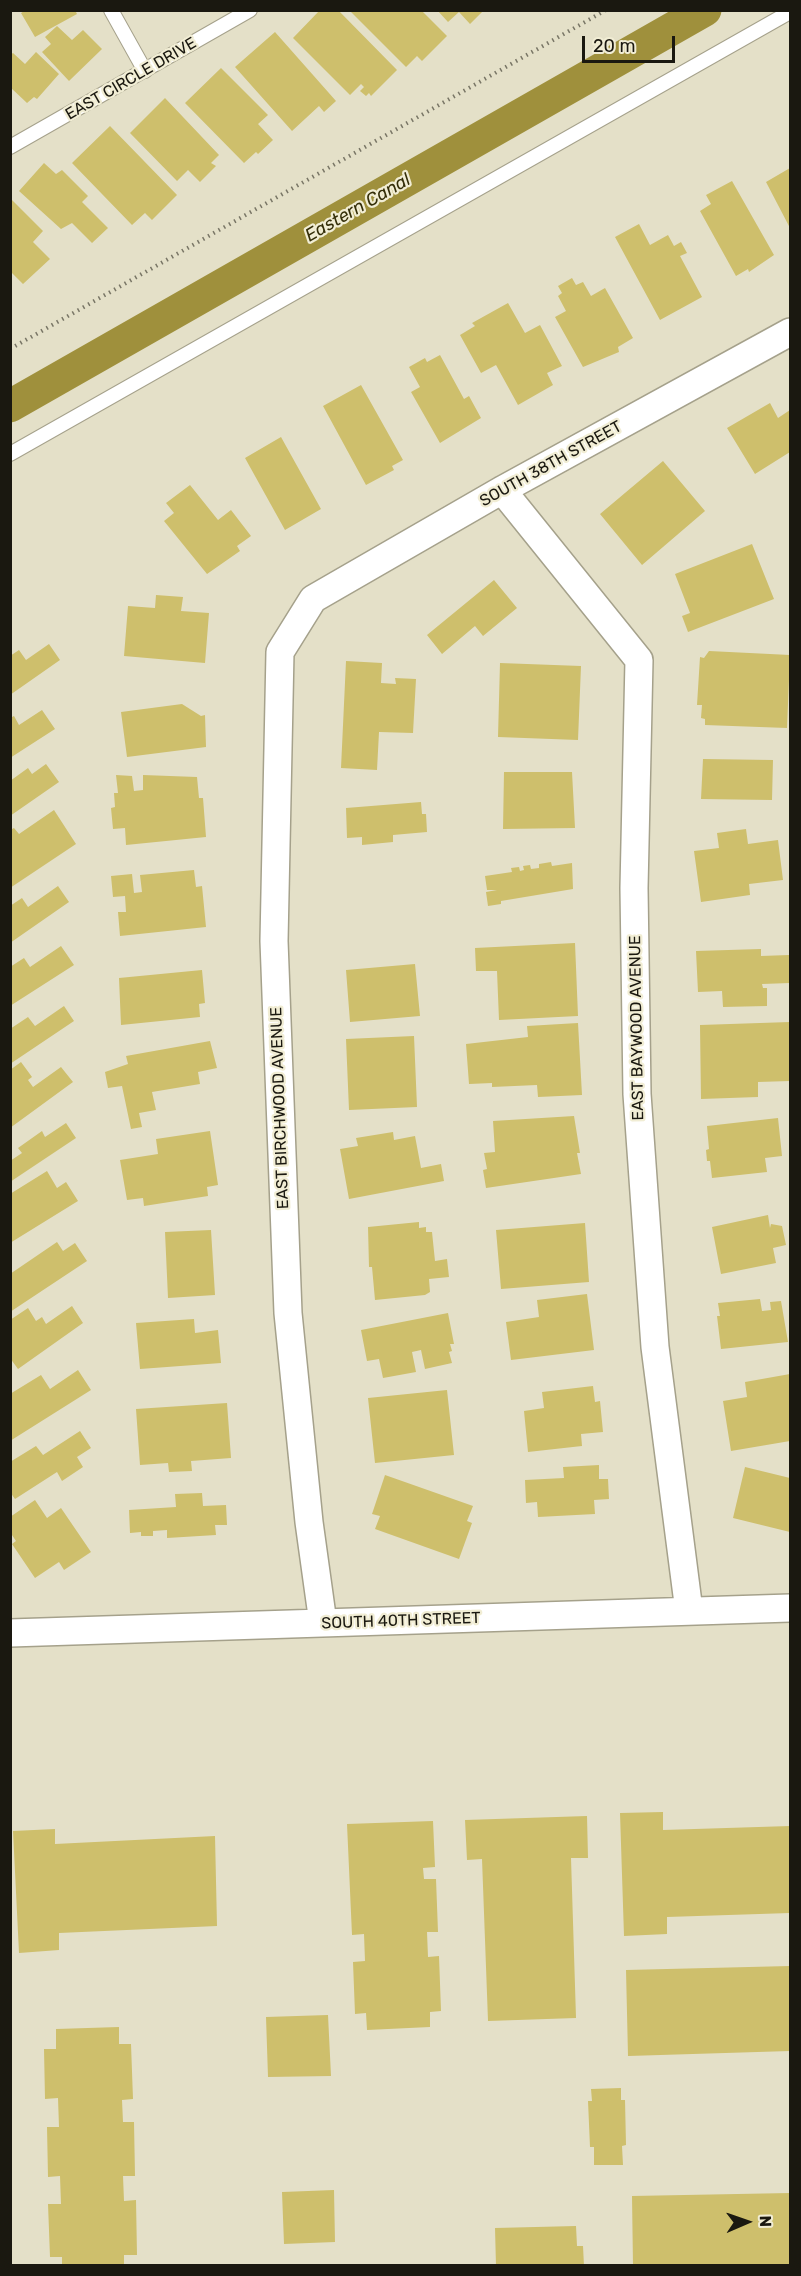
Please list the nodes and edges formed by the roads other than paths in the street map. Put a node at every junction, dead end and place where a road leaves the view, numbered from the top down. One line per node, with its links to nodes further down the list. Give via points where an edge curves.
1 (111, 10): 4 (lane)
2 (250, 10): 4 (lane, EAST CIRCLE DRIVE)
3 (790, 12): 7 (lane)
4 (145, 71): 5 (lane, EAST CIRCLE DRIVE)
5 (10, 147)
6 (790, 332): 8 (street, SOUTH 38TH STREET)
7 (10, 454)
8 (502, 490): 9 (street, SOUTH 38TH STREET); 11 (street, EAST BAYWOOD AVENUE, via 639,660 634,888 638,1094 655,1347)
9 (313, 599): 12 (street, EAST BIRCHWOOD AVENUE, via 280,651 274,941 288,1313)
10 (790, 1608): 11 (street, SOUTH 40TH STREET)
11 (689, 1611): 12 (street, SOUTH 40TH STREET)
12 (323, 1623): 13 (street, SOUTH 40TH STREET)
13 (10, 1634)

